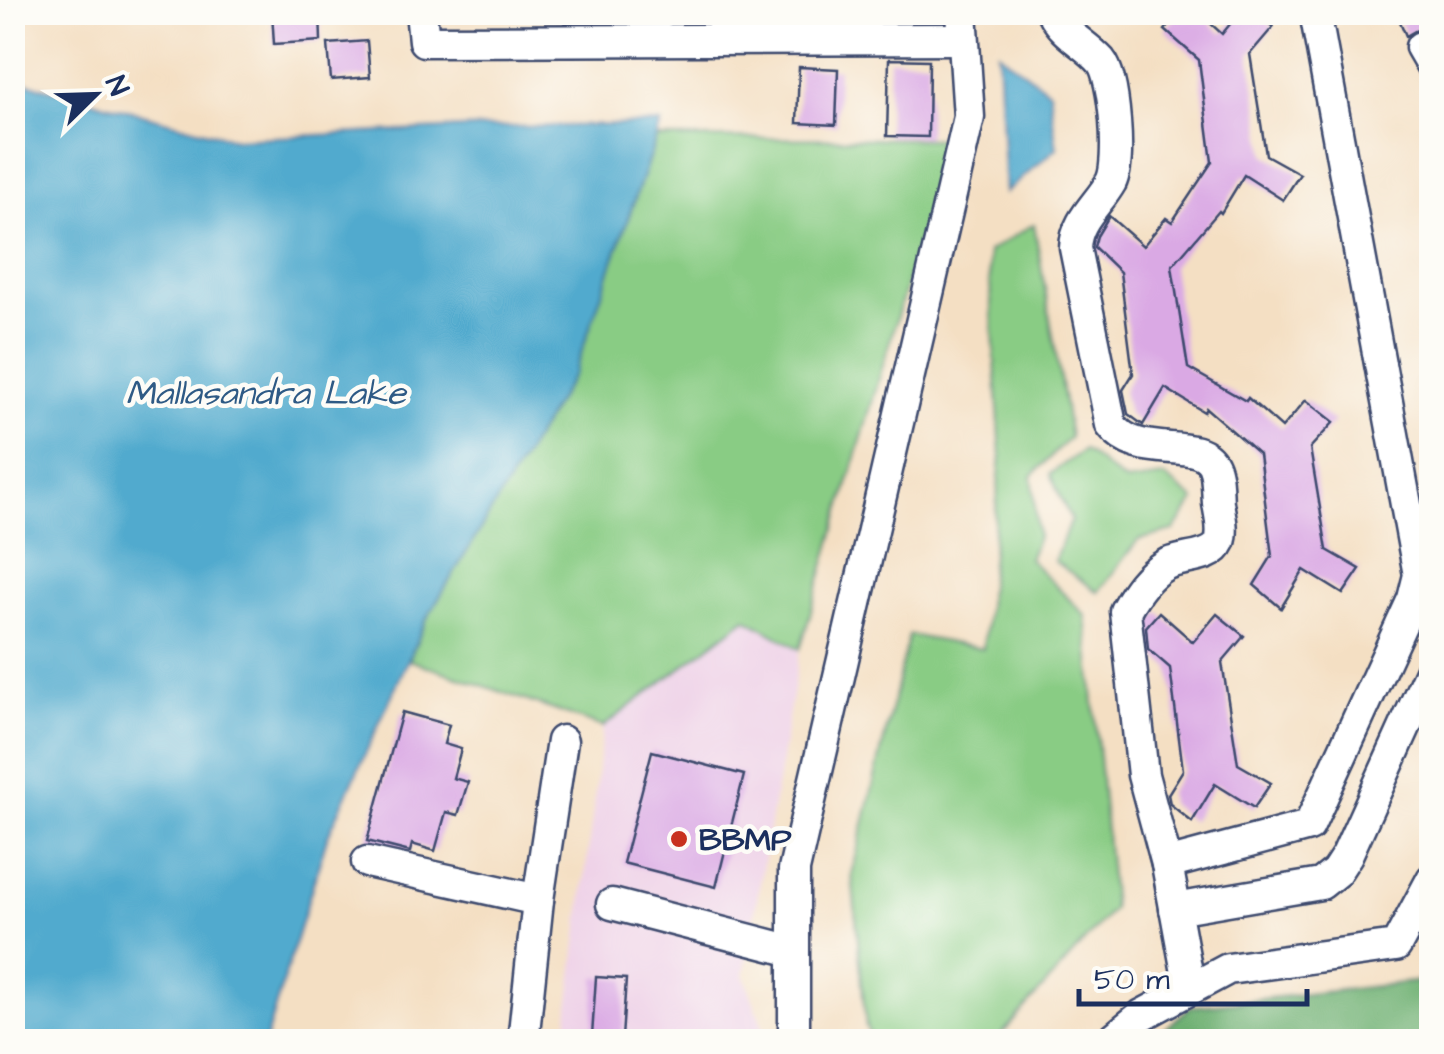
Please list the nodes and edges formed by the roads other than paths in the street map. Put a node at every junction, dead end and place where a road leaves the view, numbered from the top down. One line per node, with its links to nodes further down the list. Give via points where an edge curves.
1 (421, 12): 4 (street, via 424,41)
2 (1052, 12): 8 (street, via 1102,62 1111,87 1116,166 1080,223 1075,248 1111,425 1140,446 1192,450 1214,467 1219,545 1153,572 1125,611 1138,743)
3 (1315, 12): 8 (street, via 1419,575 1310,826)
4 (963, 26): 13 (street, via 969,117 794,870)
5 (1432, 667): 12 (street, via 1336,872 1321,884)
6 (562, 741): 10 (street)
7 (367, 862): 10 (street)
8 (1167, 864): 12 (street)
9 (1432, 879): 14 (street, via 1396,946 1228,969)
10 (538, 900): 15 (street)
11 (612, 904): 13 (street)
12 (1175, 908): 14 (street)
13 (794, 951): 16 (street)
14 (1190, 989): 17 (street, via 1142,1014)
15 (522, 1042)
16 (794, 1042)
17 (1109, 1042)

